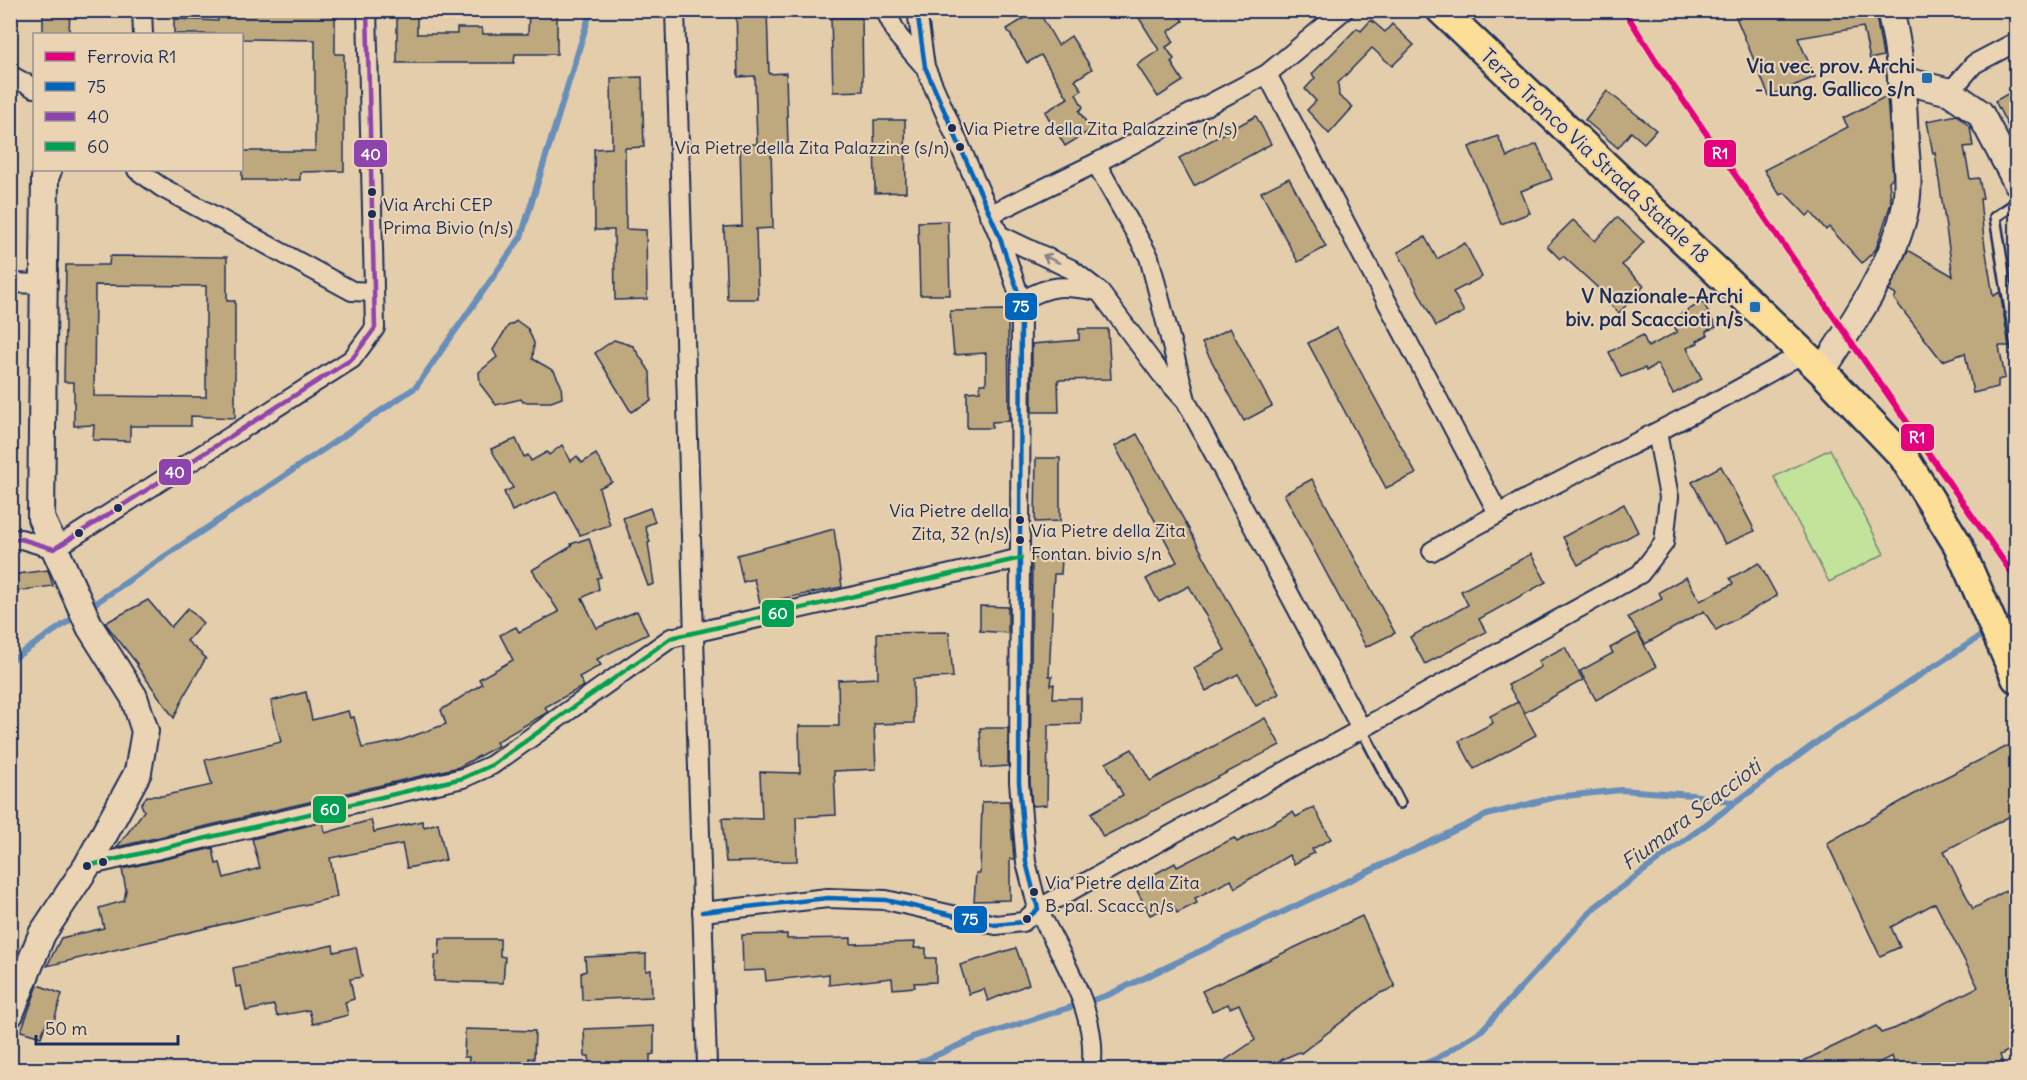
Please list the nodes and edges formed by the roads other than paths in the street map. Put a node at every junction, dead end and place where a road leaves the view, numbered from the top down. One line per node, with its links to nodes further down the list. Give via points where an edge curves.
1 (142, 10): 9 (street)
2 (367, 10): 27 (street)
3 (675, 10): 38 (street)
4 (885, 10): 11 (street, via 898,36)
5 (917, 10): 11 (street)
6 (1344, 10): 12 (street)
7 (1441, 10): 30 (main road, Terzo Tronco Via Strada Statale 18)
8 (1890, 10): 14 (street)
9 (143, 33)
10 (2016, 42): 16 (street, via 1974,64)
11 (925, 66): 22 (street)
12 (1267, 74): 17 (street); 33 (street)
13 (10, 75): 15 (street)
14 (1901, 80): 16 (street); 30 (street, via 1908,187 1897,239 1858,314)
15 (33, 87)
16 (1950, 93): 20 (street, via 1980,113)
17 (1096, 163): 22 (street); 31 (street, via 1149,257)
18 (48, 171): 25 (street)
19 (138, 171): 27 (street, via 352,291)
20 (2016, 181)
21 (2016, 203): 29 (lane, via 1995,217)
22 (989, 214): 23 (street)
23 (999, 235): 26 (street, one-way to 23, via 1071,268); 28 (street)
24 (10, 283): 25 (street)
25 (42, 284): 35 (street, via 41,518)
26 (1099, 291): 28 (street, via 1065,285 1041,290); 31 (street, via 1161,375)
27 (374, 292): 35 (street, via 375,328 352,359)
28 (1021, 301): 37 (street)
29 (2016, 348)
30 (1812, 362): 32 (street); 39 (main road, Terzo Tronco Via Strada Statale 18, via 1903,456 1946,523)
31 (1186, 401): 40 (street)
32 (1657, 432): 33 (street); 40 (street, via 1669,497 1664,543 1640,573)
33 (1498, 513): 36 (street)
34 (10, 540): 35 (street, via 21,539)
35 (54, 549): 42 (street, via 90,627 134,697 145,731 138,772)
36 (1431, 551)
37 (1021, 558): 38 (street); 43 (street, via 1019,782 1026,862)
38 (692, 631): 42 (street, via 671,638 492,765 463,778); 44 (street)
39 (2016, 678)
40 (1362, 730): 41 (lane); 43 (street)
41 (1400, 803)
42 (87, 866): 45 (street, via 42,934)
43 (1038, 909): 44 (street, via 1023,922 996,925 886,900 828,898); 47 (street, via 1087,1016)
44 (702, 912): 46 (street)
45 (10, 1014)
46 (707, 1065)
47 (1091, 1070)

